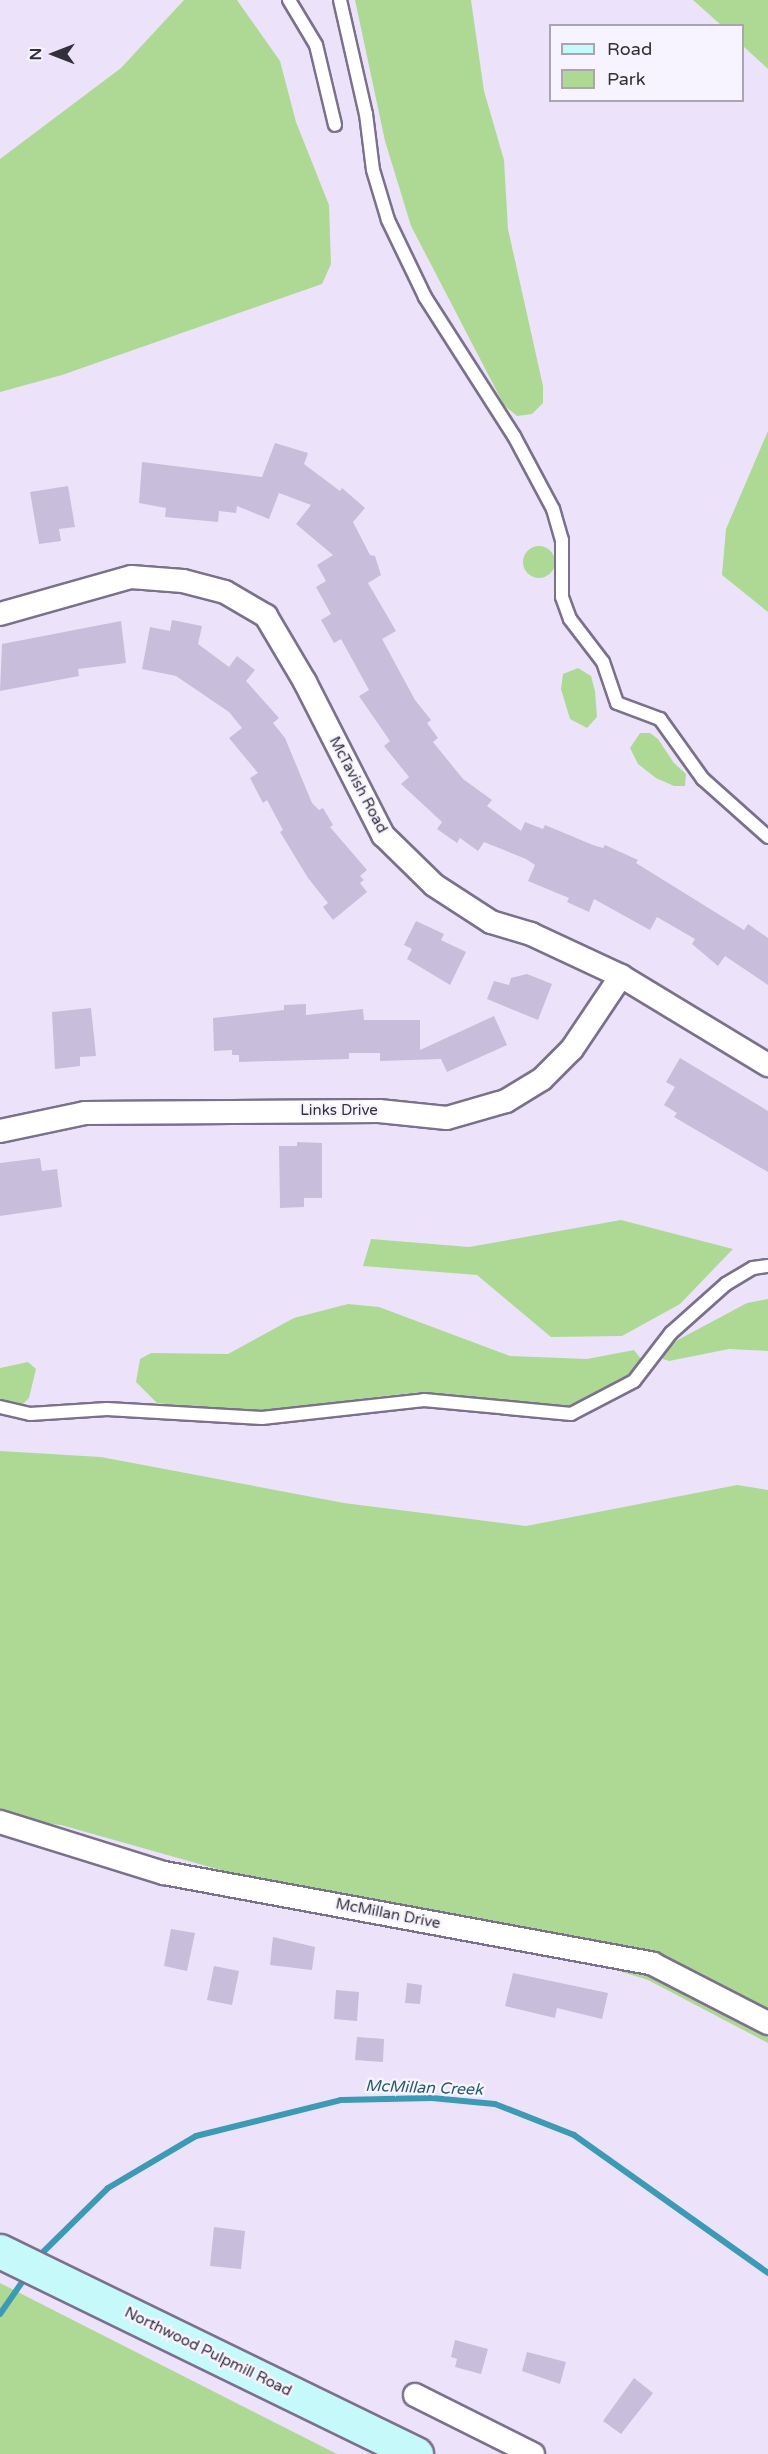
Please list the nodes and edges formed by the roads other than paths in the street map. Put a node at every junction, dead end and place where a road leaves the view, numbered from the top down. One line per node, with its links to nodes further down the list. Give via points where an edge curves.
1 (289, 0): 3 (lane, via 318,51)
2 (340, 0): 5 (lane, via 374,170 388,220 425,297 514,436 553,509 562,540 563,605 570,619 603,662 617,703 660,719 704,779)
3 (335, 125)
4 (0, 614): 6 (street, McTavish Road, via 131,577 183,581 225,592 266,616 305,682 383,835 434,885 492,922 531,934)
5 (768, 837)
6 (621, 976): 7 (street, McTavish Road); 8 (street, Links Drive, via 573,1049 542,1079 506,1101 447,1118 379,1111 85,1113)
7 (768, 1065)
8 (0, 1131)
9 (768, 1266): 10 (lane, via 753,1268 726,1284 671,1333 634,1381 571,1414 424,1400 247,1418 107,1409 30,1414)
10 (0, 1407)
11 (0, 1822): 12 (street, McMillan Drive, via 164,1873 653,1964)
12 (768, 2023)
13 (0, 2251): 15 (street, Northwood Pulpmill Road)
14 (415, 2395): 16 (street)
15 (416, 2454)
16 (533, 2454)

